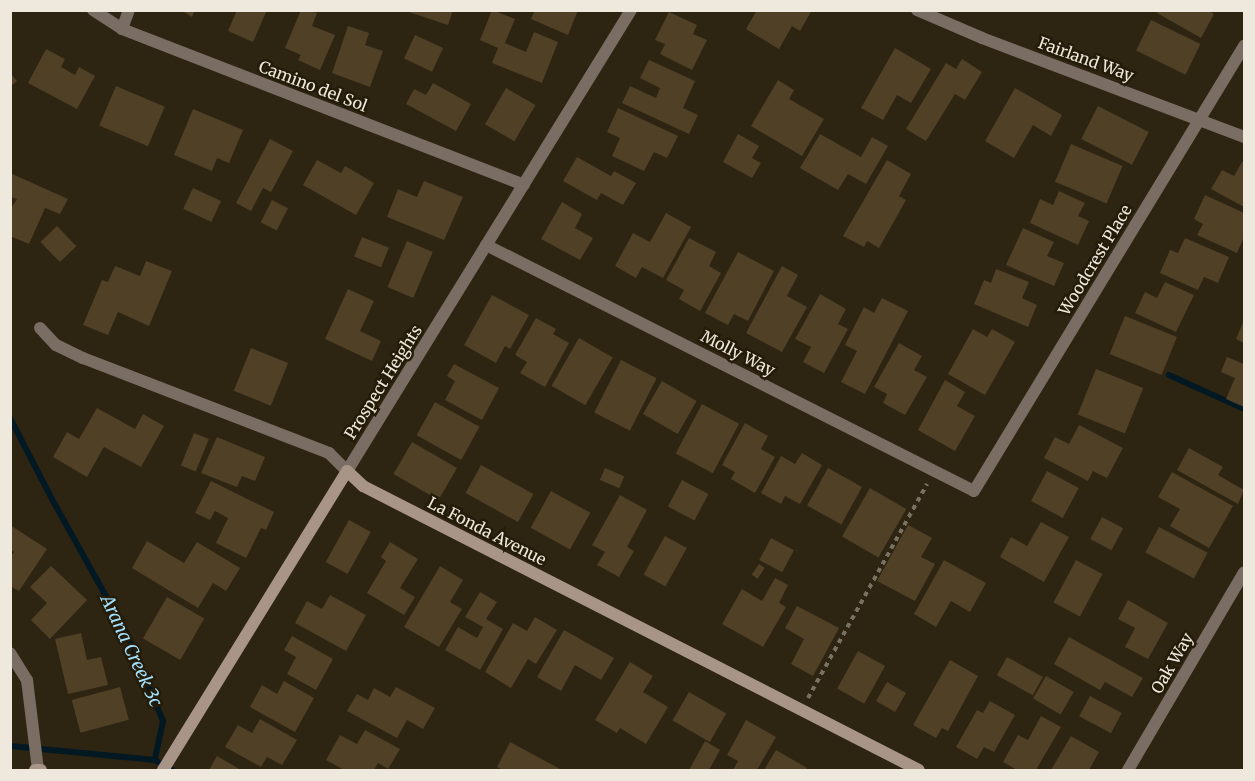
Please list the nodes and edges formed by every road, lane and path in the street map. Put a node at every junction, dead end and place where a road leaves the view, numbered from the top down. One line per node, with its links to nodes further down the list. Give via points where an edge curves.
1 (93, 10): 5 (street, Camino del Sol)
2 (129, 10): 5 (street)
3 (631, 10): 9 (street, Prospect Heights)
4 (917, 10): 7 (street, Fairland Way)
5 (122, 29): 9 (street, Camino del Sol)
6 (1245, 46): 7 (street, Woodcrest Place)
7 (1201, 120): 8 (street, Fairland Way); 14 (street, Woodcrest Place)
8 (1245, 137)
9 (524, 185): 10 (street, Prospect Heights)
10 (486, 245): 12 (street, Prospect Heights); 13 (street, Molly Way)
11 (40, 328): 12 (street, La Fonda Avenue, via 56,345 83,358 329,453)
12 (347, 471): 17 (street, La Fonda Avenue, via 363,486); 19 (street, Prospect Heights)
13 (934, 471): 14 (street, Molly Way); 17 (path)
14 (974, 491)
15 (1245, 572): 21 (street, Oak Way)
16 (10, 653): 18 (street, via 27,680)
17 (802, 710): 20 (street, La Fonda Avenue)
18 (38, 770)
19 (163, 771)
20 (919, 771)
21 (1128, 771)

